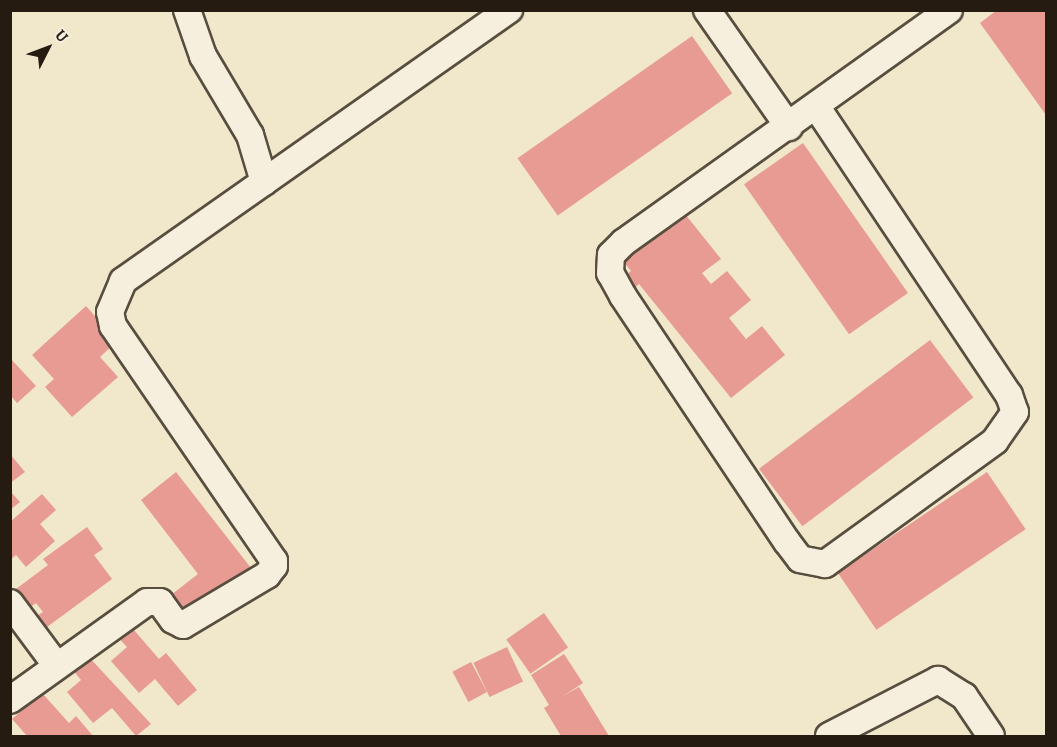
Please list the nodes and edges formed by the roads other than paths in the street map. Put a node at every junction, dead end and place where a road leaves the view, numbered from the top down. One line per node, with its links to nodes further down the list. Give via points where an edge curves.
1 (187, 10): 7 (street, via 203,56 250,135)
2 (707, 10): 6 (street)
3 (950, 10): 5 (street)
4 (505, 12): 7 (street)
5 (816, 106): 6 (street); 6 (street, via 1009,396 1015,412 995,441 825,564 801,559 787,542 610,273 610,255 624,242)
6 (789, 127)
7 (264, 182): 9 (street, via 123,281 110,312 113,326 274,566 267,575 183,625 173,620 160,602 147,602)
8 (10, 603): 9 (street)
9 (56, 665): 10 (street)
10 (10, 700)
11 (829, 736): 12 (street, via 939,680 964,696)
12 (992, 736)

